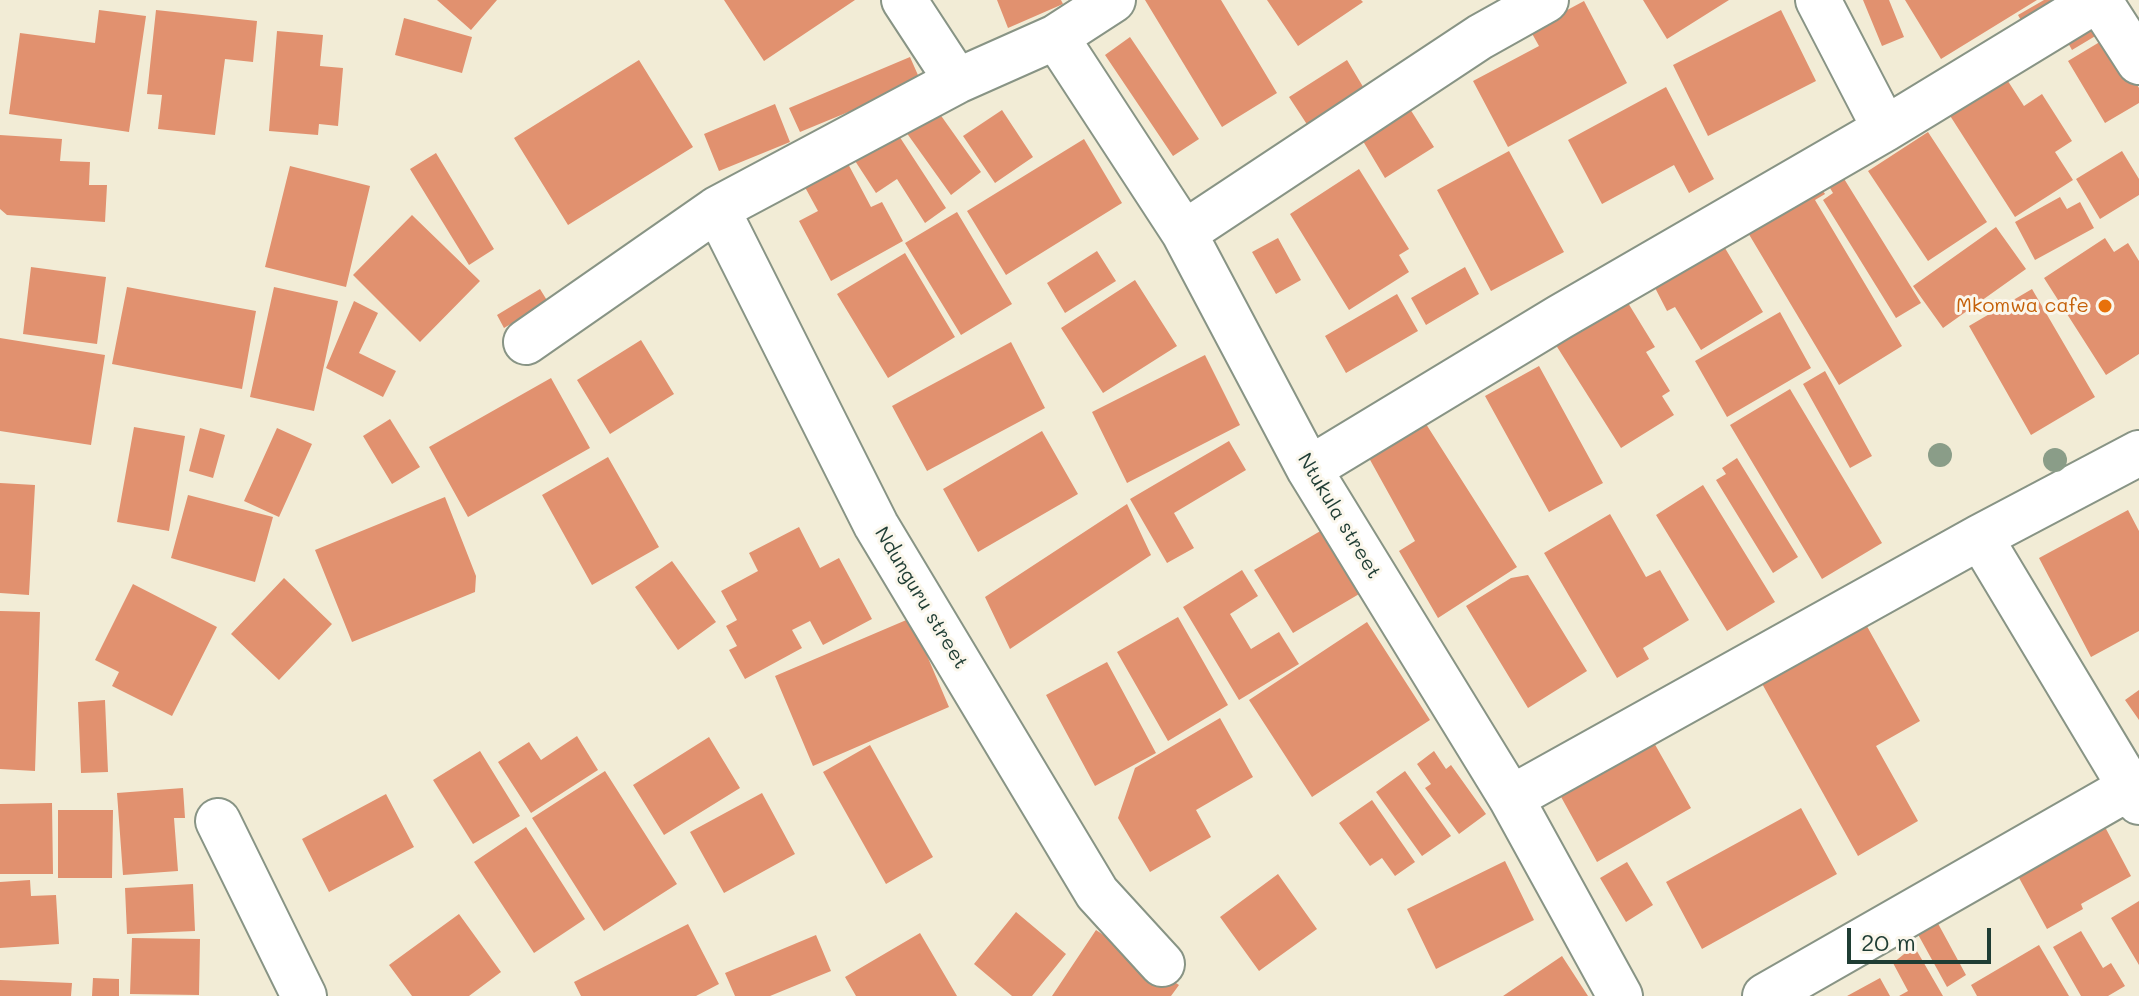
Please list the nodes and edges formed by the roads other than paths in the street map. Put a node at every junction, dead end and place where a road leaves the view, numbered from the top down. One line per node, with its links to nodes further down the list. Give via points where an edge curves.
1 (904, 0): 8 (street)
2 (1113, 0): 6 (street)
3 (1546, 0): 11 (street, via 1480,37)
4 (1818, 0): 9 (street)
5 (2098, 0): 7 (street); 9 (street)
6 (1056, 37): 8 (street); 11 (street, Ntukula street)
7 (2139, 62)
8 (957, 81): 10 (street)
9 (1885, 129): 14 (street)
10 (717, 209): 12 (street); 19 (street, Ndunguru street, via 876,525 1097,893)
11 (1184, 233): 14 (street, Ntukula street)
12 (526, 342)
13 (2139, 453): 15 (street)
14 (1309, 469): 17 (street, Ntukula street)
15 (1980, 537): 16 (street); 17 (street)
16 (2134, 795): 22 (street)
17 (1511, 798): 21 (street, Ntukula street)
18 (218, 821): 20 (street)
19 (1162, 964)
20 (304, 996)
21 (1620, 996)
22 (1765, 996)

